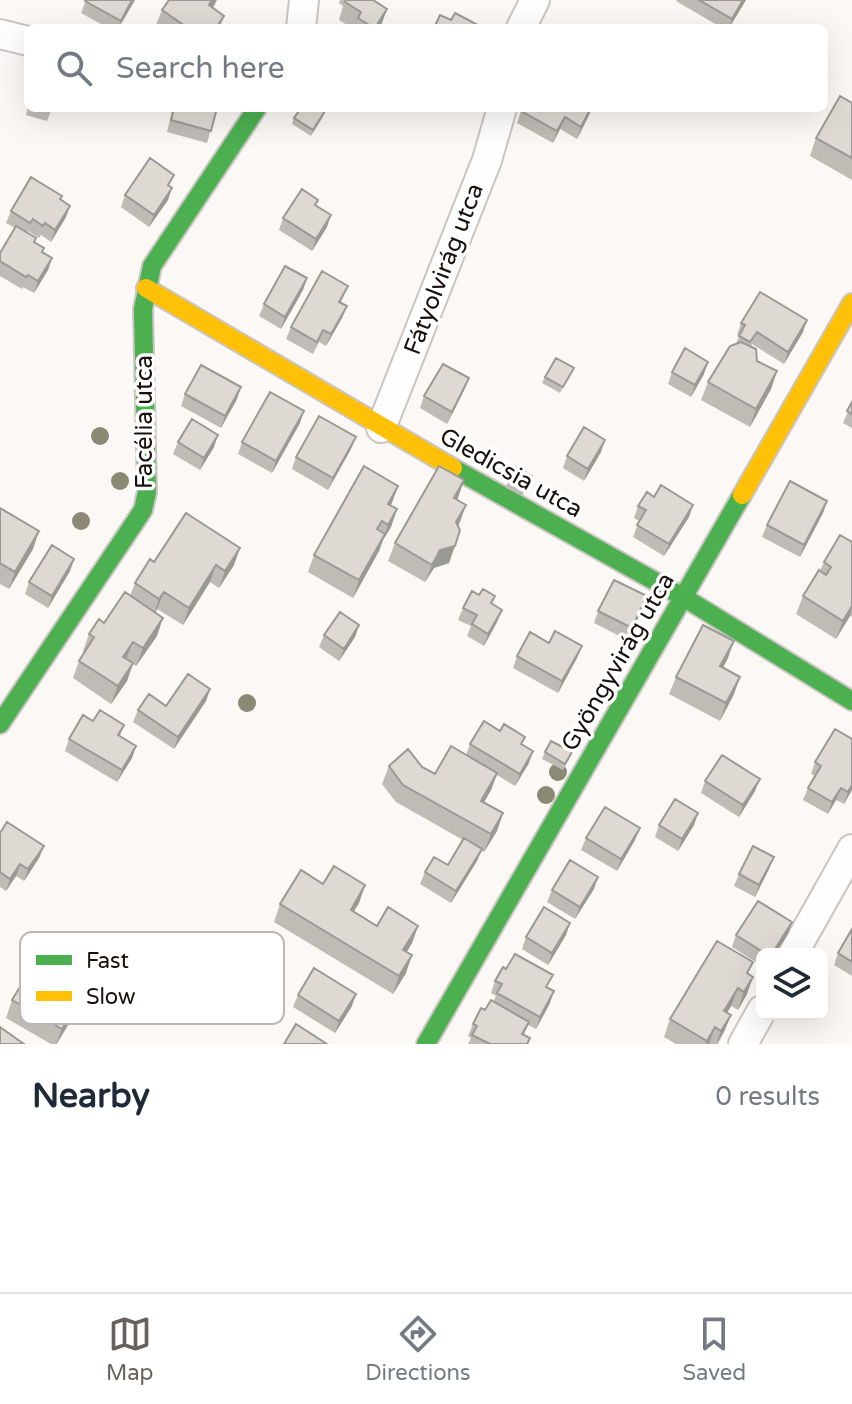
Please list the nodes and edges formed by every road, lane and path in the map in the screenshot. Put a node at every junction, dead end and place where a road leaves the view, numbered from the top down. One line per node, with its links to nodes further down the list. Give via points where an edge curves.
1 (304, 0): 3 (street)
2 (535, 0): 4 (street)
3 (301, 24)
4 (523, 24)
5 (0, 34): 6 (street)
6 (24, 40)
7 (254, 112): 9 (street, Facélia utca, via 152,266)
8 (501, 112): 11 (street, Fátyolvirág utca, via 487,160)
9 (146, 288): 11 (street, Gledicsia utca); 14 (street, Facélia utca, via 143,510)
10 (852, 303): 12 (street, Gyöngyvirág utca)
11 (381, 428): 12 (street, Gledicsia utca)
12 (683, 597): 13 (street, Gledicsia utca); 18 (street, Gyöngyvirág utca)
13 (852, 701)
14 (0, 724)
15 (852, 849): 16 (street)
16 (796, 948)
17 (756, 1020): 19 (street)
18 (426, 1044)
19 (743, 1044)

